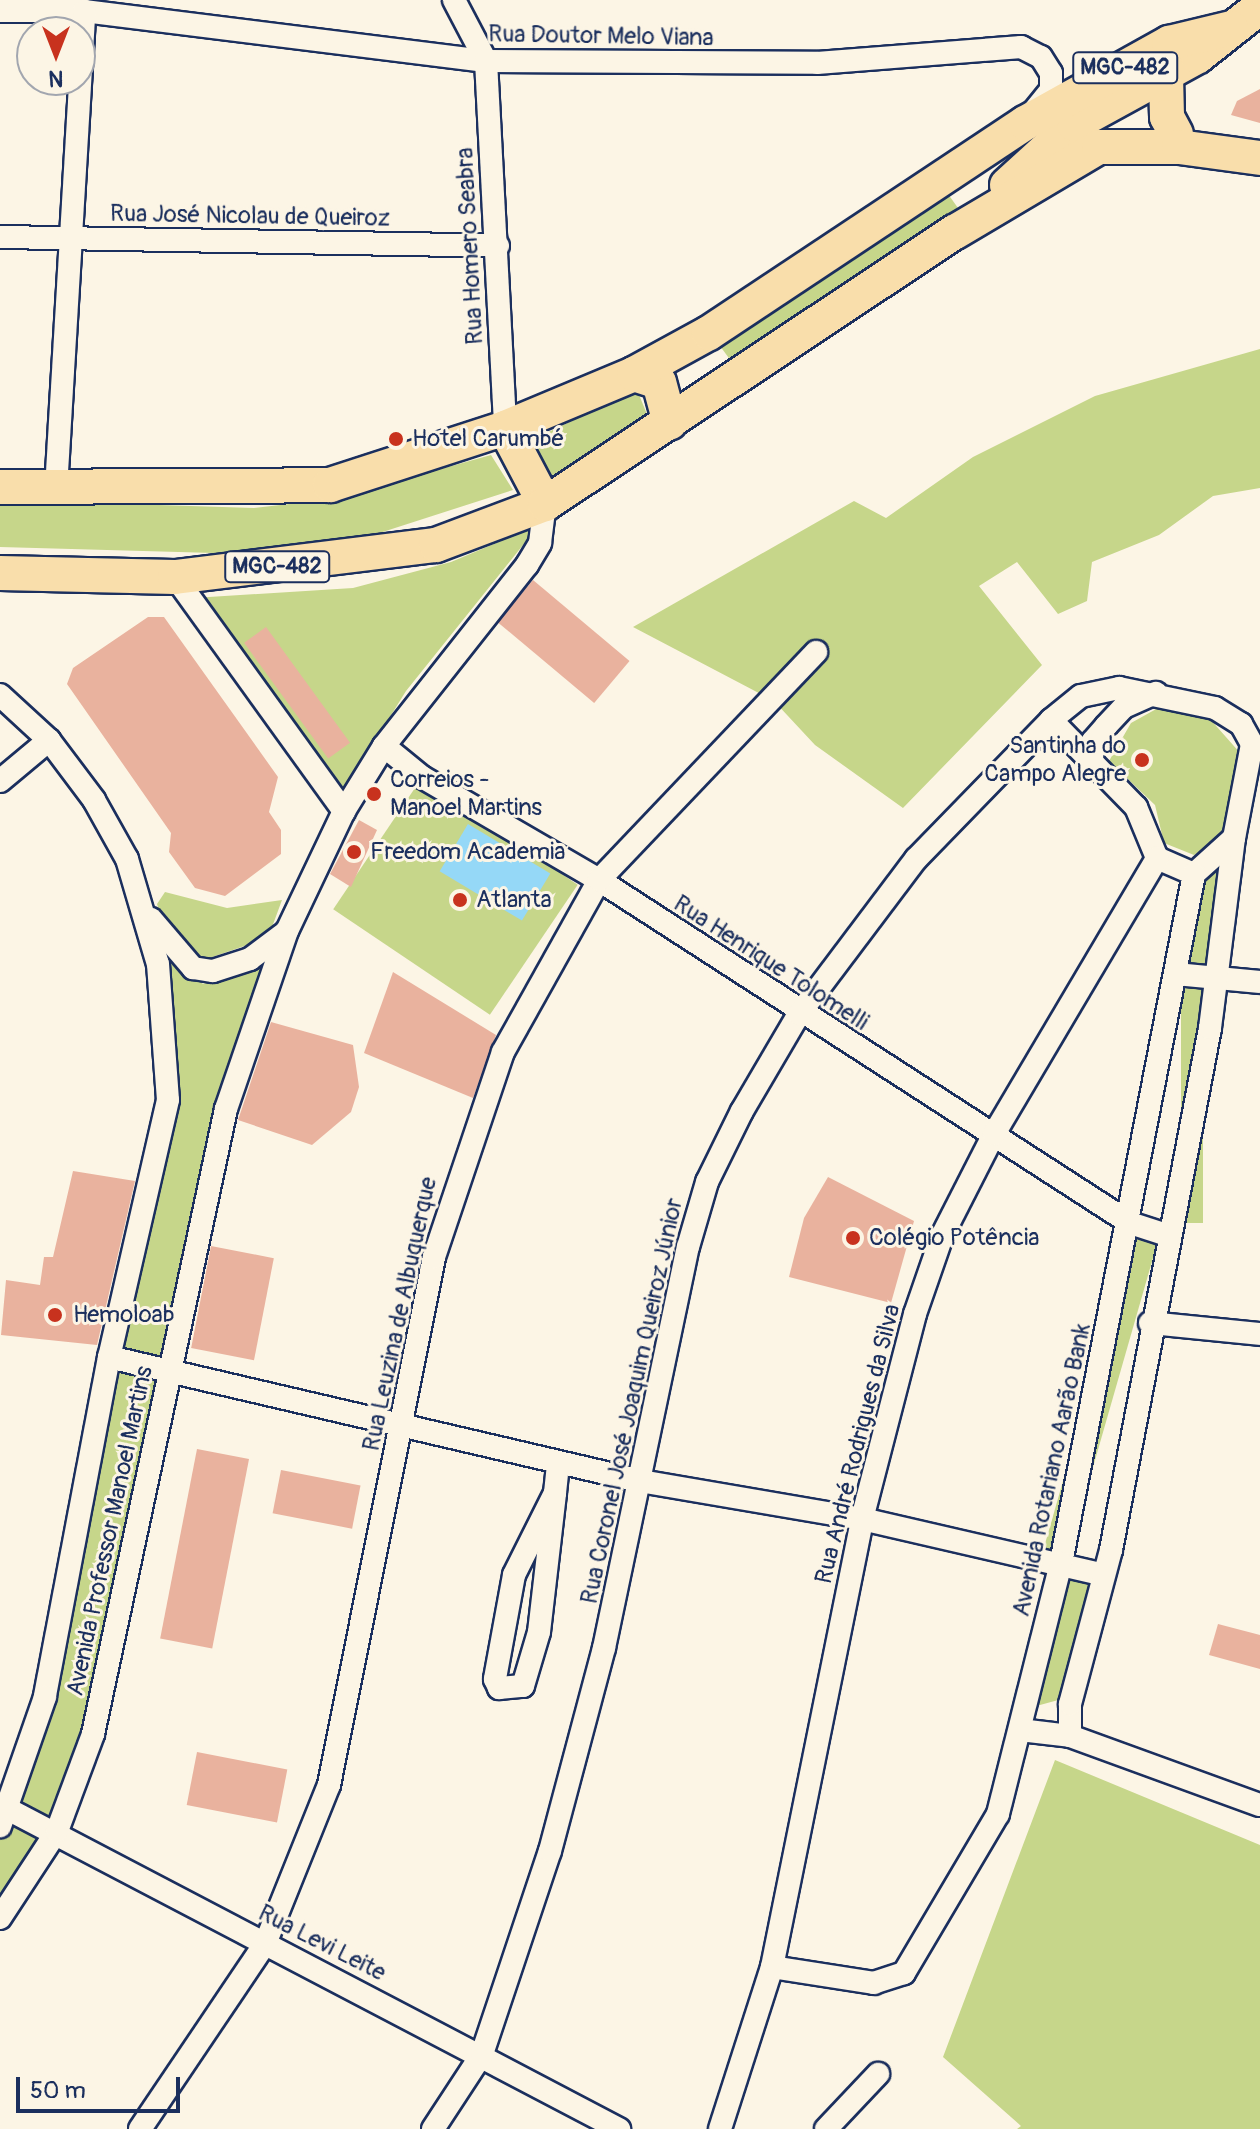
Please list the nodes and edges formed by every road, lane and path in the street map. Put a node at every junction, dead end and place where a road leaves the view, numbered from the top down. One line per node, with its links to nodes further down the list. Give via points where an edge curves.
1 (454, 0): 5 (street)
2 (76, 6): 3 (street, Rua Doutor Melo Viana); 5 (street, Rua Doutor Melo Viana); 14 (street)
3 (0, 11)
4 (1245, 18): 6 (highway, MGC-482); 7 (highway, MGC-482, via 1169,43)
5 (486, 61): 7 (street, Rua Doutor Melo Viana, via 817,63 1021,47 1041,57 1051,73 1051,90); 15 (street, Rua Homero Seabra)
6 (1166, 76): 8 (highway, MGC-482); 9 (highway, via 1167,117)
7 (1025, 123): 11 (highway, MGC-482)
8 (1074, 124): 9 (highway, via 1100,121); 11 (highway, via 1041,133); 12 (highway, MGC-482)
9 (1176, 134): 10 (highway)
10 (1260, 155): 12 (highway, via 1099,147)
11 (920, 197): 16 (highway, MGC-482)
12 (955, 232): 18 (highway, MGC-482)
13 (0, 237): 14 (street, Rua José Nicolau de Queiroz)
14 (73, 239): 15 (street, Rua José Nicolau de Queiroz); 22 (street)
15 (498, 246): 20 (street, Rua Homero Seabra)
16 (709, 333): 17 (highway, MGC-482); 18 (highway, via 707,361 716,373)
17 (634, 374): 19 (highway, via 659,382 668,399); 20 (highway, MGC-482)
18 (738, 376): 19 (highway, MGC-482)
19 (670, 423): 23 (highway, MGC-482)
20 (505, 428): 22 (highway, MGC-482, via 330,485); 23 (highway)
21 (0, 487): 22 (highway, MGC-482)
22 (56, 489)
23 (545, 504): 25 (highway, MGC-482, via 436,545); 31 (street, Avenida Professor Manoel Martins, via 540,543 527,565)
24 (0, 573): 25 (highway, MGC-482)
25 (175, 577): 34 (street)
26 (816, 652): 38 (street, Rua Leuzina de Albuquerque)
27 (1158, 692): 29 (street, Rua Coronel José Joaquim Queiroz Júnior, via 1119,688 1081,696); 32 (street, via 1124,707 1093,741); 35 (street, via 1215,708 1241,724 1252,744)
28 (0, 695): 30 (street, Avenida Professor Manoel Martins)
29 (1051, 720): 32 (street); 44 (street, Rua Coronel José Joaquim Queiroz Júnior, via 916,859)
30 (49, 740): 33 (street); 39 (street, Avenida Professor Manoel Martins, via 94,800 127,859)
31 (384, 746): 34 (street, Avenida Professor Manoel Martins); 38 (street, Rua Henrique Tolomelli, via 422,777)
32 (1092, 760): 36 (street, via 1136,807)
33 (0, 781)
34 (344, 811): 40 (street, Avenida Professor Manoel Martins)
35 (1234, 838): 37 (street); 42 (street)
36 (1157, 858): 37 (street); 45 (street, Rua André Rodrigues da Silva)
37 (1194, 874): 41 (street, Avenida Rotariano Aarão Bank)
38 (599, 880): 44 (street, Rua Henrique Tolomelli); 52 (street, Rua Leuzina de Albuquerque, via 503,1052 459,1168 434,1257)
39 (147, 915): 40 (street, via 193,968 213,971 250,959); 50 (street, Avenida Professor Manoel Martins, via 165,1026 168,1100)
40 (287, 931): 51 (street, Avenida Professor Manoel Martins, via 226,1109)
41 (1176, 974): 42 (street); 46 (street, Avenida Rotariano Aarão Bank)
42 (1217, 981): 43 (street); 47 (street)
43 (1260, 982)
44 (799, 1014): 45 (street, Rua Henrique Tolomelli); 54 (street, Rua Coronel José Joaquim Queiroz Júnior, via 707,1182)
45 (994, 1134): 46 (street, Rua Henrique Tolomelli); 56 (street, Rua André Rodrigues da Silva, via 942,1236 915,1314)
46 (1130, 1223): 47 (street, Rua Henrique Tolomelli); 57 (street, Avenida Rotariano Aarão Bank)
47 (1170, 1236): 48 (street)
48 (1150, 1323): 49 (street); 58 (street)
49 (1260, 1334)
50 (109, 1357): 51 (street); 62 (street, Avenida Professor Manoel Martins, via 45,1697)
51 (169, 1372): 52 (street); 63 (street, Avenida Professor Manoel Martins, via 93,1734)
52 (401, 1427): 53 (street); 65 (street, Rua Leuzina de Albuquerque, via 329,1785)
53 (558, 1463): 54 (street); 55 (street)
54 (640, 1481): 56 (street); 67 (street, Rua Coronel José Joaquim Queiroz Júnior, via 550,1851)
55 (555, 1493): 55 (street, via 539,1632 523,1686 499,1688 495,1679 514,1575)
56 (862, 1519): 57 (street); 66 (street, Rua André Rodrigues da Silva)
57 (1061, 1563): 58 (street); 59 (street, Avenida Rotariano Aarão Bank)
58 (1104, 1575): 60 (street, via 1070,1704)
59 (1020, 1730): 60 (street); 66 (street, Avenida Rotariano Aarão Bank, via 998,1814 904,1973 874,1983)
60 (1070, 1736): 61 (street)
61 (1260, 1805)
62 (3, 1813): 63 (street, Rua Levi Leite)
63 (57, 1831): 64 (street, Avenida Professor Manoel Martins); 65 (street, Rua Levi Leite)
64 (0, 1918)
65 (265, 1944): 67 (street, Rua Levi Leite); 69 (street, Rua Leuzina de Albuquerque)
66 (772, 1967): 72 (street, Rua André Rodrigues da Silva)
67 (482, 2054): 70 (street, Rua Coronel José Joaquim Queiroz Júnior); 71 (street, Rua Levi Leite)
68 (878, 2074): 73 (street)
69 (140, 2129)
70 (433, 2129)
71 (619, 2129)
72 (720, 2129)
73 (826, 2129)

